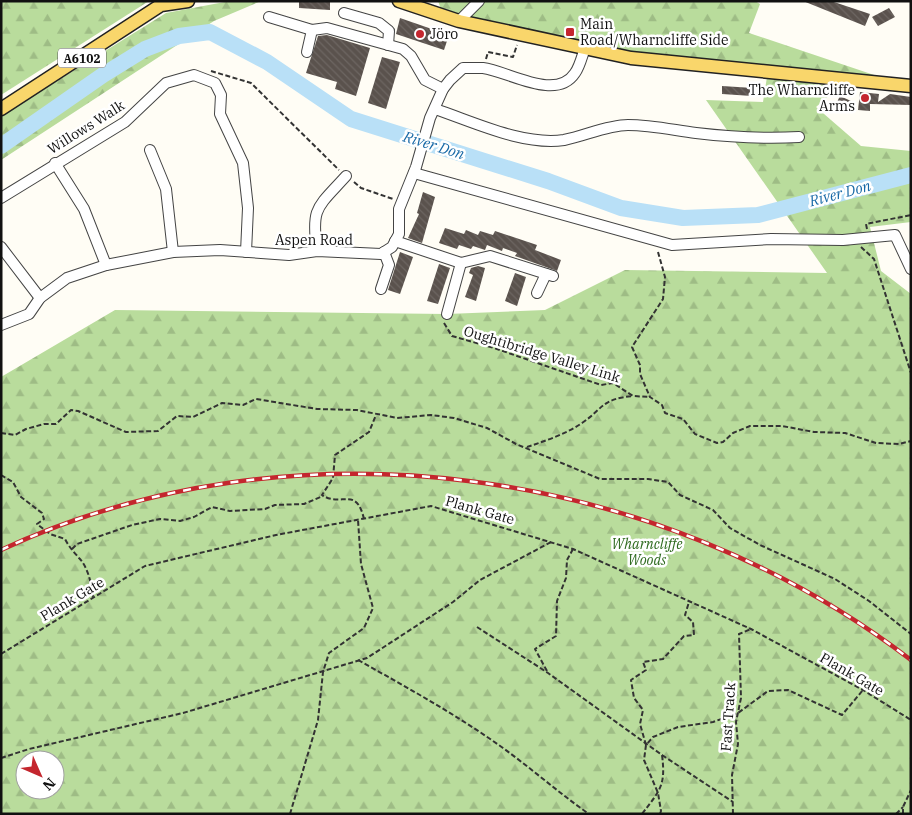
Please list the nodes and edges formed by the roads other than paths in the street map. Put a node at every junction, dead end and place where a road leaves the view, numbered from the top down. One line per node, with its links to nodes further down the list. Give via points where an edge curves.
1 (188, 1): 13 (main road, A6102, via 162,5)
2 (400, 1): 6 (main road)
3 (479, 1): 6 (street)
4 (344, 13): 8 (street, via 379,24 388,31)
5 (269, 17): 7 (street)
6 (459, 20): 9 (main road)
7 (312, 30): 8 (street, via 327,28); 10 (street)
8 (388, 45): 12 (street, via 407,52 425,80)
9 (585, 48): 11 (main road, via 631,58); 12 (street, via 575,74 563,84 549,86 484,68 463,68)
10 (307, 52)
11 (911, 86)
12 (443, 89): 14 (street)
13 (1, 109)
14 (433, 113): 15 (street, via 532,138 563,140 625,125 697,133); 18 (street)
15 (799, 137)
16 (150, 150): 24 (street, via 166,189)
17 (55, 162): 20 (street, Willows Walk); 25 (street, Willows Walk, via 124,122 166,83 194,75 215,83 221,95 220,114 243,163 248,208); 28 (street, via 84,208)
18 (415, 170): 21 (street, via 402,203 399,234); 30 (street, via 672,245 771,239 843,240 895,234)
19 (346, 176): 23 (street, via 318,207 313,224)
20 (1, 198)
21 (395, 241): 26 (street); 27 (street)
22 (1, 248): 29 (street)
23 (316, 251): 25 (street, Aspen Road, via 289,255); 26 (street, Aspen Road)
24 (173, 252): 25 (street, Aspen Road); 28 (street, Aspen Road)
25 (246, 252)
26 (384, 252): 32 (street, via 389,265)
27 (461, 263): 33 (street, via 490,256 549,275); 35 (street)
28 (106, 265): 34 (street, Aspen Road, via 67,278)
29 (15, 266): 31 (street); 34 (street)
30 (911, 269)
31 (6, 274)
32 (381, 289)
33 (537, 293)
34 (40, 298): 36 (street, Aspen Road, via 29,314)
35 (447, 314)
36 (1, 325)

